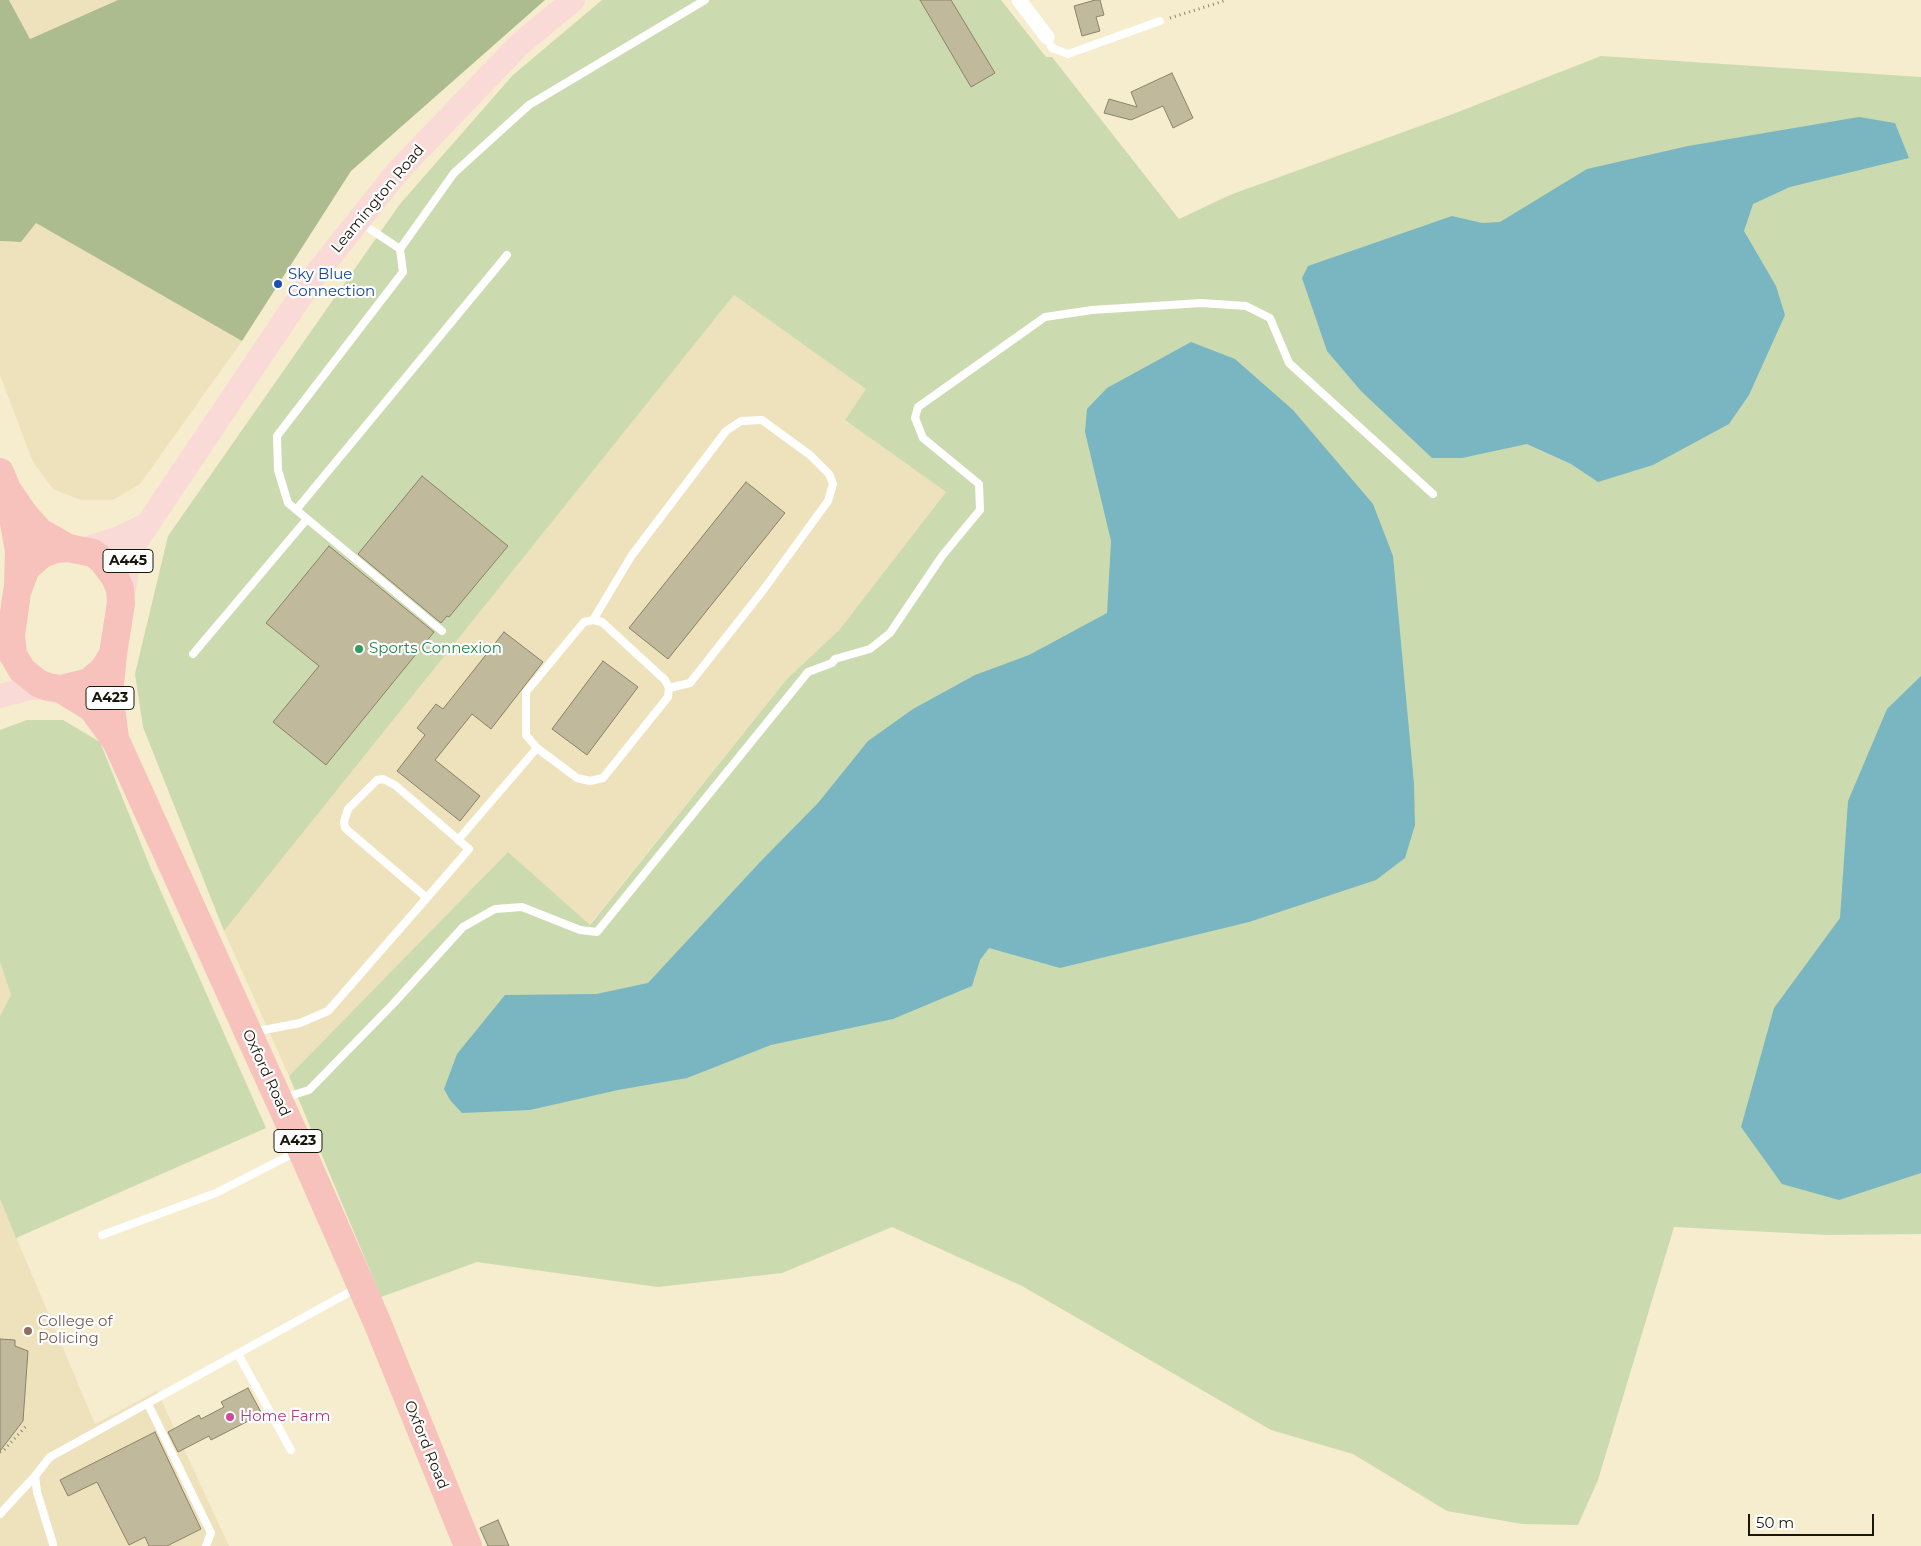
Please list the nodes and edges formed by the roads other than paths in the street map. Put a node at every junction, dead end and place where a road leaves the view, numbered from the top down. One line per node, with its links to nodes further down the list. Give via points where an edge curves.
1 (573, 0): 6 (main road, Leamington Road / A445, via 520,44 398,171)
2 (705, 0): 7 (lane, via 529,105 454,173)
3 (1019, 0): 5 (street)
4 (1160, 21): 5 (lane, via 1068,54 1052,48)
5 (1047, 37)
6 (358, 221): 7 (lane); 13 (main road, Leamington Road / A445, via 313,278)
7 (400, 249): 11 (lane, via 403,272 277,436 278,470 288,503)
8 (507, 256): 11 (lane)
9 (4, 481): 14 (highway, via 24,514 40,532); 15 (highway, via 19,551)
10 (1433, 494): 31 (lane, via 1289,363 1270,318 1246,306 1201,303 1092,310 1046,317 918,407 914,418 923,438 978,484 980,510 942,556 890,633 870,649 808,672 597,932 580,930 522,907 495,909 463,927 309,1090)
11 (296, 510): 12 (lane)
12 (307, 519): 18 (lane); 21 (lane)
13 (148, 524): 14 (main road, A445, via 117,539); 16 (main road, Leamington Road / A445, via 130,552)
14 (75, 549): 15 (highway, via 56,549 42,554 26,568); 16 (highway, via 93,553 109,567 120,589)
15 (17, 592): 19 (highway)
16 (121, 602): 20 (highway)
17 (593, 620): 24 (lane, via 602,622 665,680); 24 (lane, via 632,555 726,431 741,422 762,420 810,455 829,474 833,484 828,502 690,683); 27 (lane, via 584,622 526,692 526,735)
18 (442, 631)
19 (12, 635): 22 (main road); 23 (highway, via 13,654 22,670 38,683)
20 (113, 654): 23 (highway, via 104,670 89,682); 26 (highway, Oxford Road / A423, via 109,692)
21 (193, 654)
22 (0, 665)
23 (54, 688): 25 (main road, via 30,688); 26 (highway, Oxford Road / A423, via 92,708)
24 (668, 688): 27 (lane, via 668,697 603,778 590,781 577,778)
25 (0, 696)
26 (116, 742): 30 (highway, Oxford Road / A423)
27 (537, 748): 28 (lane)
28 (458, 840): 29 (lane, via 469,849); 29 (lane, via 383,779 372,784 345,816 345,828)
29 (427, 898): 30 (lane, via 328,1011 300,1023)
30 (248, 1033): 31 (highway, Oxford Road / A423)
31 (279, 1099): 32 (highway, Oxford Road / A423)
32 (301, 1149): 33 (lane, via 216,1193); 34 (highway, Oxford Road / A423)
33 (102, 1235)
34 (361, 1286): 35 (lane); 42 (highway, Oxford Road / A423)
35 (238, 1354): 36 (lane); 37 (lane)
36 (148, 1404): 38 (lane, via 50,1457); 41 (lane, via 211,1533)
37 (291, 1450)
38 (35, 1476): 39 (lane); 40 (lane)
39 (0, 1514)
40 (53, 1544)
41 (206, 1546)
42 (468, 1546)

